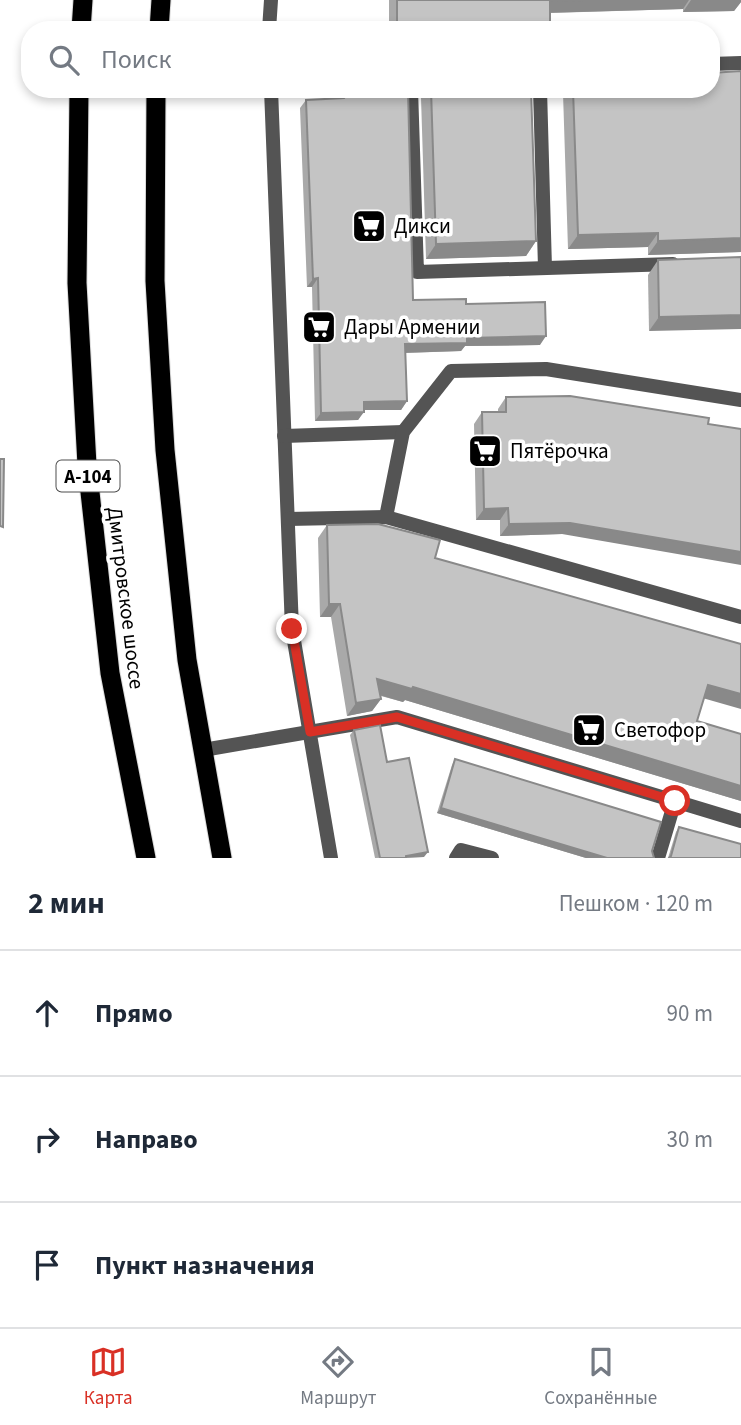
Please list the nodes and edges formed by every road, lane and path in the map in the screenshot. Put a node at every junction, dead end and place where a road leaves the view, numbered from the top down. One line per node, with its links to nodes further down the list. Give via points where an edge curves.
1 (83, 0): 4 (highway)
2 (161, 0): 5 (highway)
3 (271, 0): 6 (lane)
4 (82, 21)
5 (160, 21)
6 (270, 21)
7 (741, 62): 8 (lane)
8 (720, 63)
9 (79, 98): 26 (highway, Дмитровское шоссе / А-104, via 77,283 87,466 110,673)
10 (156, 98): 23 (highway, via 155,281 165,450 187,660)
11 (271, 98): 18 (lane)
12 (411, 98): 15 (lane, via 417,272)
13 (540, 98): 15 (lane)
14 (685, 263): 15 (lane)
15 (545, 268)
16 (741, 400): 17 (lane, via 546,369 450,371)
17 (403, 432): 18 (lane); 19 (lane)
18 (284, 436): 20 (lane)
19 (386, 517): 20 (lane); 21 (lane)
20 (288, 519): 22 (lane, via 292,629)
21 (741, 617)
22 (310, 732): 23 (lane); 24 (lane, via 397,717); 28 (lane)
23 (203, 750): 27 (highway)
24 (675, 801): 25 (lane); 31 (lane)
25 (741, 821)
26 (146, 858)
27 (222, 858)
28 (331, 858)
29 (456, 858): 30 (lane, via 461,849)
30 (492, 858)
31 (658, 858)

